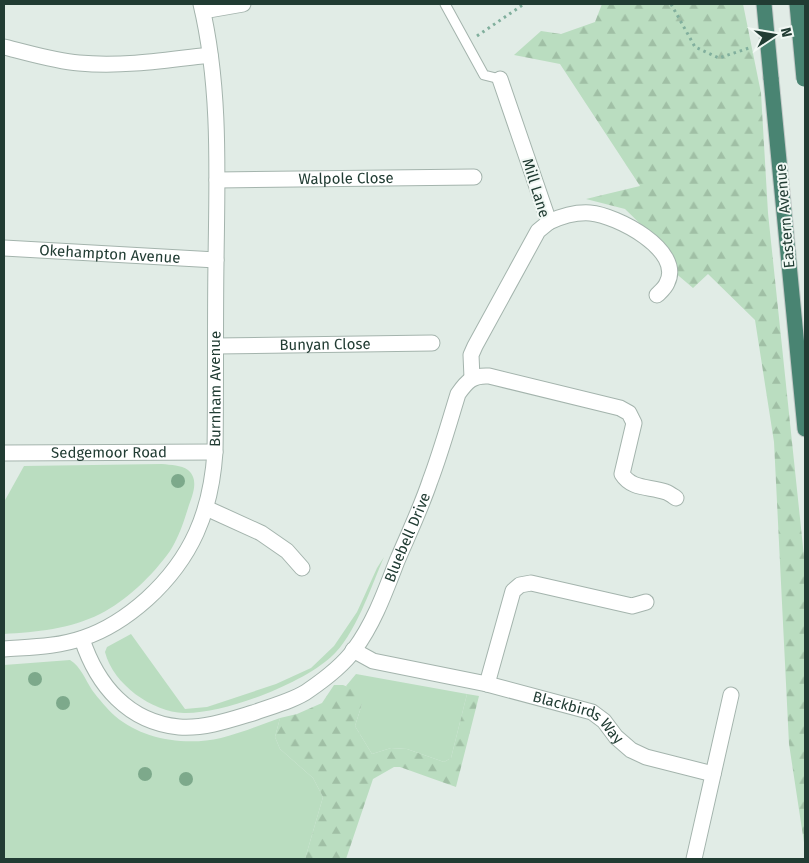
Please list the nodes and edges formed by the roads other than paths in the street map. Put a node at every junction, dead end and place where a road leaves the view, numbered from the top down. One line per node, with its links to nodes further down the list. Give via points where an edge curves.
1 (243, 4): 5 (street)
2 (445, 4): 8 (lane, Mill Lane, via 484,75)
3 (764, 4): 19 (highway, Eastern Avenue, bridge)
4 (797, 4): 9 (highway, bridge)
5 (202, 7): 7 (street, Burnham Avenue)
6 (4, 47): 7 (street, via 54,59 121,65)
7 (210, 55): 11 (street, Burnham Avenue, via 215,99)
8 (500, 79): 12 (street, Mill Lane)
9 (805, 84)
10 (474, 177): 11 (street, Walpole Close)
11 (217, 180): 14 (street, Burnham Avenue)
12 (549, 222): 15 (street, via 561,216 592,213 620,222 650,239 665,256 669,271 667,283); 18 (street, Mill Lane, via 538,231 475,346)
13 (4, 248): 14 (street, Okehampton Avenue)
14 (216, 260): 17 (street, Burnham Avenue)
15 (656, 295)
16 (432, 343): 17 (street, Bunyan Close)
17 (216, 346): 20 (street, Burnham Avenue)
18 (472, 378): 22 (street, via 490,376 620,408 629,413 634,423 622,474 633,485 666,492); 28 (street, Bluebell Drive, via 458,394 430,481 374,617)
19 (805, 429)
20 (215, 452): 21 (street, Sedgemoor Road); 23 (street, Burnham Avenue)
21 (4, 453)
22 (676, 498)
23 (206, 508): 24 (street, via 261,533 288,551); 26 (street, Burnham Avenue, via 191,546 168,578 115,624)
24 (302, 568)
25 (646, 602): 29 (street, via 632,606 531,583 520,585 513,591)
26 (82, 639): 27 (street, Burnham Avenue); 28 (street, Bluebell Drive, via 97,675 127,708 147,720 184,727 206,726 233,719 308,692)
27 (4, 649)
28 (353, 650): 29 (street, Blackbirds Way, via 373,661)
29 (488, 684): 31 (street, Blackbirds Way, via 592,712 631,750 646,757)
30 (731, 695): 31 (street)
31 (713, 774): 32 (street)
32 (694, 859)

